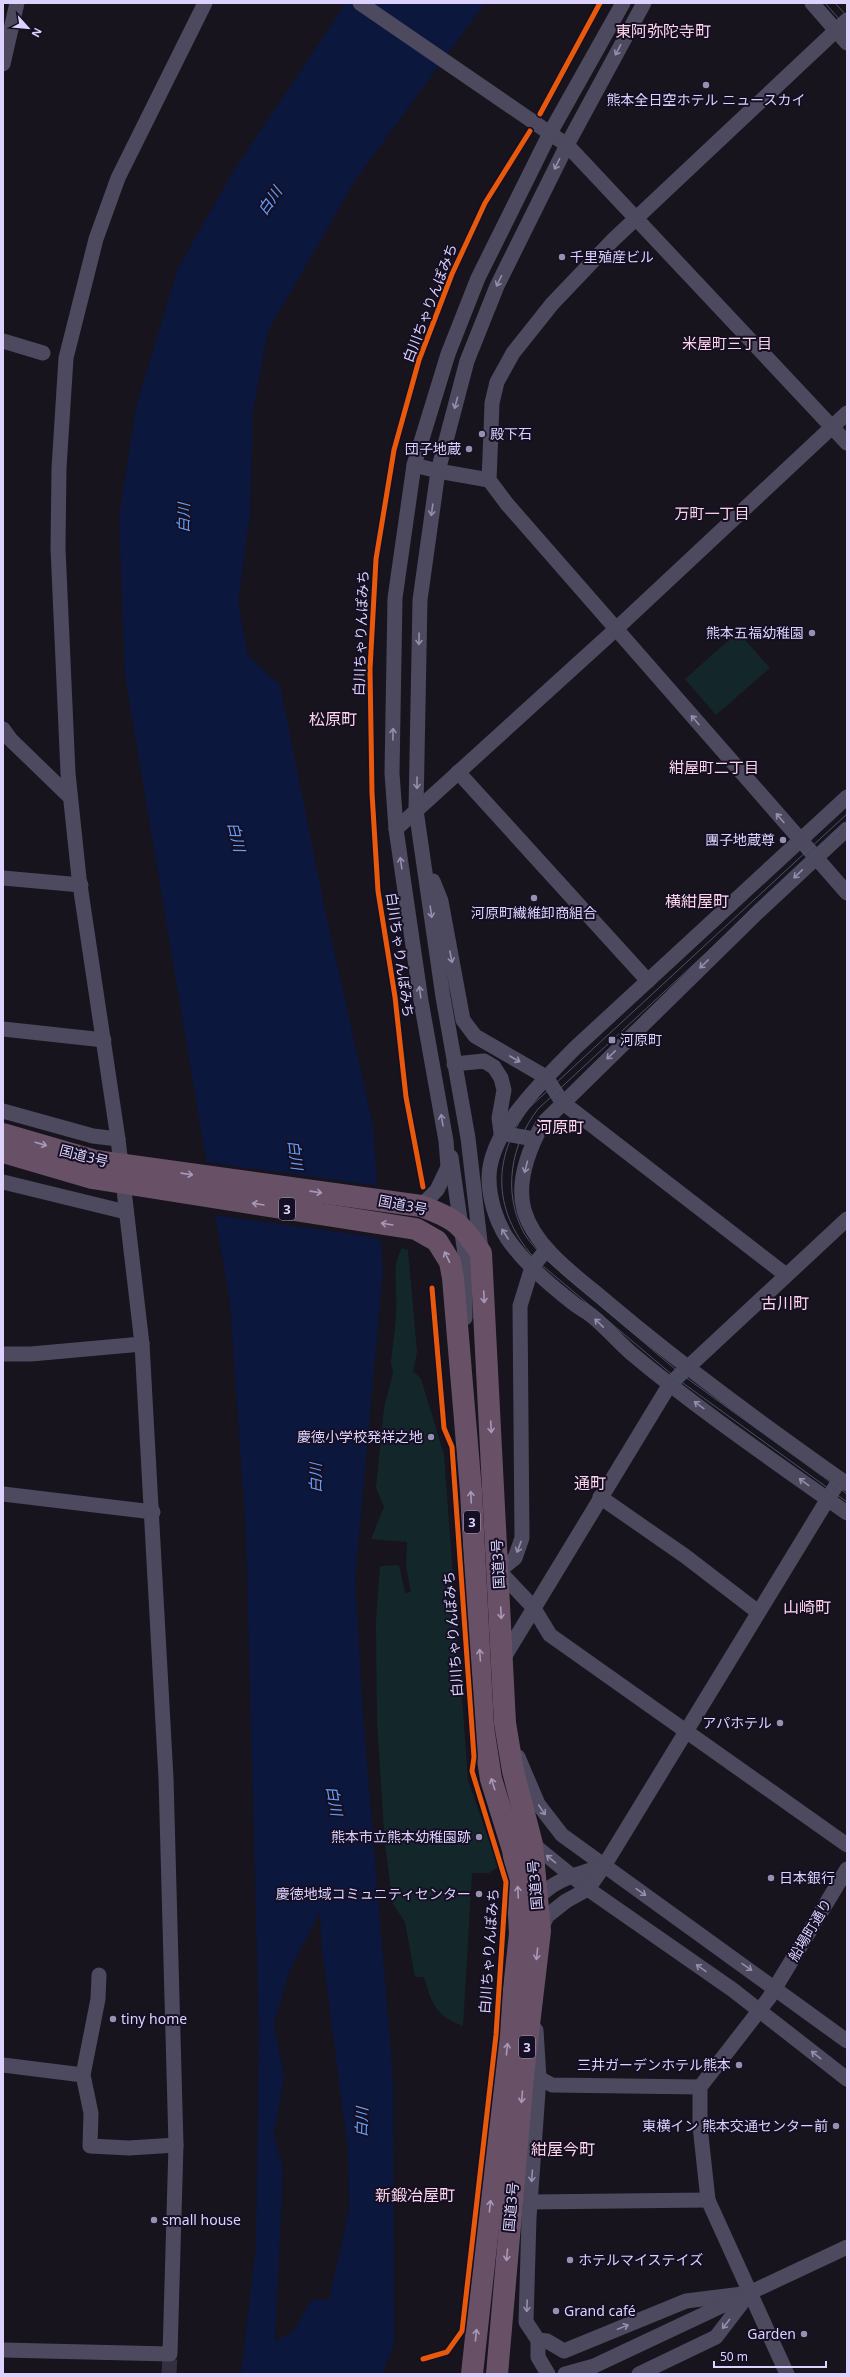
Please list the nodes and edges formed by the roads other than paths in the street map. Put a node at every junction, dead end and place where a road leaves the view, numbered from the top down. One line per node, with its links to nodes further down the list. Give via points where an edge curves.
1 (17, 3): 10 (street)
2 (205, 3): 25 (street, via 118,178 96,239 66,358 59,468 58,548)
3 (360, 3): 11 (street)
4 (623, 3): 11 (street)
5 (644, 3): 12 (street, one-way to 12)
6 (812, 3): 8 (street)
7 (847, 20): 8 (street)
8 (836, 31): 9 (street); 13 (street)
9 (847, 43)
10 (3, 64)
11 (550, 133): 12 (street); 19 (street, via 478,278 448,354)
12 (567, 145): 13 (street); 20 (street, one-way to 20, via 497,286 467,361)
13 (636, 218): 17 (street); 21 (street, via 552,304 504,366 492,403)
14 (3, 341): 15 (street)
15 (42, 353)
16 (847, 413): 17 (street)
17 (832, 426): 18 (street); 22 (street)
18 (847, 443)
19 (414, 464): 20 (street); 28 (street, one-way to 19, via 392,773 395,598)
20 (438, 471): 21 (street); 27 (street, one-way to 27, via 420,600)
21 (489, 480): 22 (street)
22 (616, 629): 24 (street); 30 (street, one-way to 22)
23 (6, 736): 25 (street)
24 (458, 772): 27 (street); 36 (street)
25 (70, 797): 34 (street)
26 (847, 797): 30 (street)
27 (416, 810): 28 (street); 31 (street)
28 (396, 829): 48 (street, one-way to 28, via 421,1001)
29 (847, 829): 32 (street)
30 (800, 840): 32 (street); 36 (street)
31 (422, 853): 39 (street, one-way to 39); 40 (street, one-way to 40, via 441,901 463,1020 475,1036)
32 (816, 857): 35 (street); 41 (street, one-way to 41)
33 (3, 878): 34 (street)
34 (81, 885): 38 (street)
35 (847, 893)
36 (648, 981): 40 (street)
37 (3, 1029): 38 (street)
38 (104, 1040): 46 (street)
39 (454, 1064): 43 (street, via 484,1061 494,1067 502,1078 504,1090 499,1118); 45 (street)
40 (546, 1077): 41 (street); 43 (street)
41 (562, 1102): 47 (street, via 543,1123); 61 (street)
42 (3, 1112): 46 (street, via 93,1136)
43 (501, 1133): 47 (street); 60 (street, one-way to 43, via 498,1222 492,1200 489,1178 492,1157)
44 (3, 1134): 50 (highway, 国道3号 / 3, one-way to 50, via 96,1160)
45 (468, 1138): 53 (street, via 464,1173); 59 (street)
46 (118, 1139): 50 (street)
47 (534, 1139): 58 (street, one-way to 58, via 524,1170 524,1209 531,1226)
48 (446, 1141): 53 (street, via 454,1166); 57 (street, via 448,1167)
49 (3, 1152): 50 (highway, 国道3号 / 3, via 92,1178)
50 (122, 1174): 54 (street); 57 (highway, 国道3号 / 3)
51 (3, 1182): 52 (street); 54 (street)
52 (3, 1187)
53 (457, 1193): 56 (street)
54 (126, 1212): 62 (street)
55 (847, 1219): 61 (street)
56 (452, 1220): 57 (highway, 国道3号 / 3); 59 (highway); 65 (street, via 465,1254)
57 (422, 1223): 65 (highway, 国道3号 / 3, one-way to 57, via 450,1262)
58 (547, 1249): 60 (street); 64 (street)
59 (481, 1253): 73 (highway, 国道3号 / 3, one-way to 73)
60 (532, 1267): 66 (street, one-way to 60, via 629,1352 591,1315 574,1305); 73 (street, one-way to 73, via 520,1306 522,1538 515,1558)
61 (786, 1275): 64 (street)
62 (142, 1344): 63 (street, via 31,1354); 71 (street)
63 (3, 1354)
64 (686, 1368): 66 (street); 67 (street)
65 (462, 1369): 79 (highway, 国道3号 / 3, one-way to 65, via 491,1779 483,1727)
66 (670, 1384): 69 (street); 70 (street, one-way to 66)
67 (843, 1481): 70 (street)
68 (3, 1494): 71 (street)
69 (600, 1497): 74 (street); 75 (street, via 685,1556)
70 (827, 1499): 72 (street); 75 (street)
71 (153, 1512): 97 (street, via 166,1778)
72 (847, 1513)
73 (499, 1571): 74 (street); 76 (highway, 国道3号 / 3, one-way to 76)
74 (533, 1608): 76 (street); 78 (street, via 550,1635)
75 (758, 1612): 78 (street)
76 (503, 1659): 77 (highway, 国道3号 / 3)
77 (505, 1723): 80 (highway, 国道3号 / 3, via 512,1771); 82 (street, one-way to 82, via 538,1804 548,1821 562,1835)
78 (686, 1731): 81 (street); 82 (street)
79 (506, 1821): 80 (street); 87 (highway, 国道3号 / 3, one-way to 79)
80 (532, 1844): 84 (street, one-way to 80); 86 (highway, 国道3号 / 3)
81 (847, 1845)
82 (604, 1866): 84 (street); 85 (street); 89 (street, one-way to 89)
83 (847, 1869): 89 (street, 船場町通り)
84 (571, 1876): 85 (street); 86 (street)
85 (588, 1889): 87 (street, via 566,1900); 90 (street, one-way to 85)
86 (537, 1899): 87 (highway, 国道3号 / 3)
87 (530, 1932): 94 (highway, 国道3号 / 3, one-way to 94, via 534,1984); 104 (highway, 国道3号 / 3, one-way to 87)
88 (99, 1975): 93 (street, via 98,1999)
89 (775, 1987): 90 (street, 船場町通り); 91 (street)
90 (760, 2011): 95 (street, one-way to 90); 96 (street, 船場町通り)
91 (847, 2041)
92 (3, 2065): 93 (street)
93 (83, 2075): 97 (street, via 90,2113 90,2146)
94 (531, 2077): 96 (street, via 552,2085); 99 (street, one-way to 99); 105 (highway, 国道3号 / 3, one-way to 105)
95 (847, 2079)
96 (700, 2087): 98 (street, via 700,2126)
97 (176, 2146): 103 (street, via 170,2354)
98 (708, 2200): 99 (street); 101 (street)
99 (530, 2202): 102 (street, one-way to 102, via 526,2322)
100 (847, 2246): 101 (street)
101 (750, 2293): 102 (street, one-way to 101, via 547,2341 564,2351 686,2300); 107 (street, via 594,2366); 108 (street, one-way to 108, via 716,2337); 109 (street)
102 (538, 2340): 106 (street, via 538,2356)
103 (3, 2350)
104 (472, 2374)
105 (497, 2374)
106 (548, 2374)
107 (565, 2374)
108 (639, 2374)
109 (787, 2374)

